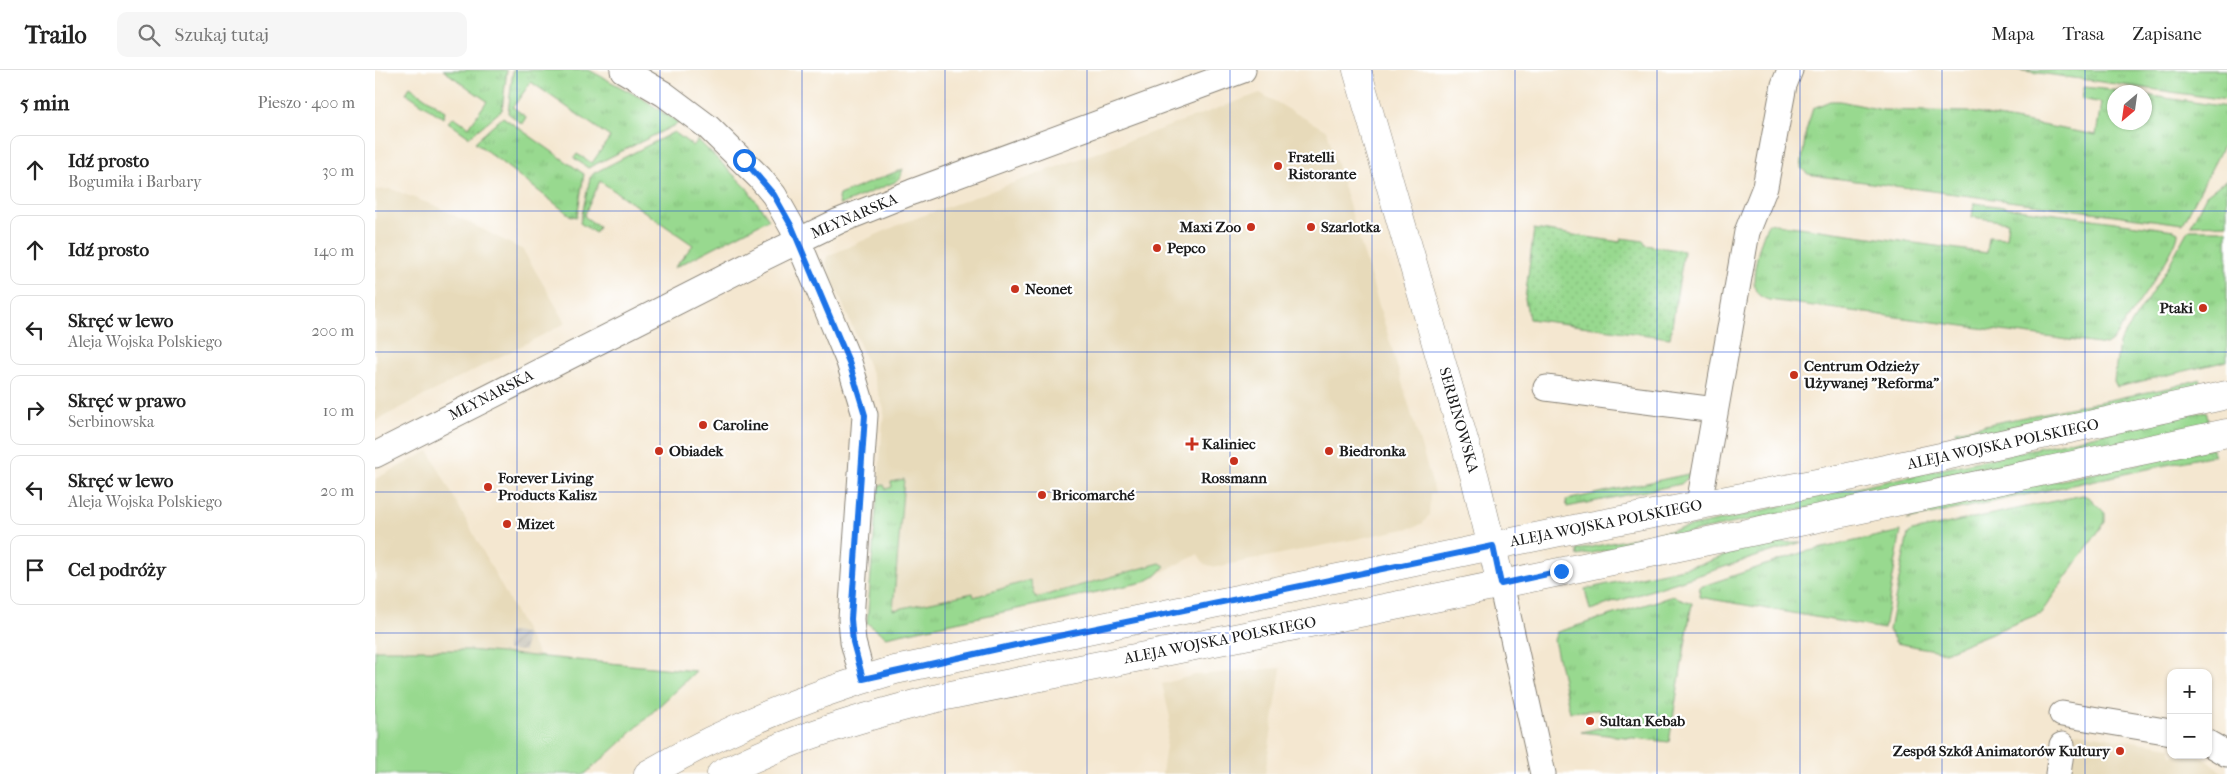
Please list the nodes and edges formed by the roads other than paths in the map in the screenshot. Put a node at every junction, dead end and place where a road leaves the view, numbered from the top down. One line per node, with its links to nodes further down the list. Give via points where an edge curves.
1 (623, 70): 5 (street, via 687,111 744,160 774,195)
2 (1243, 70): 5 (street, MŁYNARSKA, via 912,192)
3 (1357, 70): 12 (main road, SERBINOWSKA)
4 (1789, 70): 8 (street, via 1765,187 1747,232)
5 (798, 240): 10 (street, MŁYNARSKA); 14 (street, via 849,362 865,415 851,619 853,642)
6 (1546, 388): 8 (street)
7 (2227, 395): 11 (main road, ALEJA WOJSKA POLSKIEGO, via 1848,477)
8 (1715, 410): 11 (street)
9 (2227, 433): 13 (main road, ALEJA WOJSKA POLSKIEGO)
10 (375, 455)
11 (1699, 504): 12 (main road, ALEJA WOJSKA POLSKIEGO)
12 (1493, 546): 13 (main road, SERBINOWSKA); 14 (main road, ALEJA WOJSKA POLSKIEGO, via 1030,641)
13 (1501, 584): 21 (main road, ALEJA WOJSKA POLSKIEGO, via 946,696 815,734); 22 (street, SERBINOWSKA)
14 (863, 679): 20 (main road, ALEJA WOJSKA POLSKIEGO, via 747,722)
15 (2062, 714): 16 (street)
16 (2167, 731)
17 (2062, 745): 23 (street)
18 (2212, 745): 19 (street)
19 (2227, 754)
20 (648, 774)
21 (721, 774)
22 (1543, 774)
23 (2058, 774)

